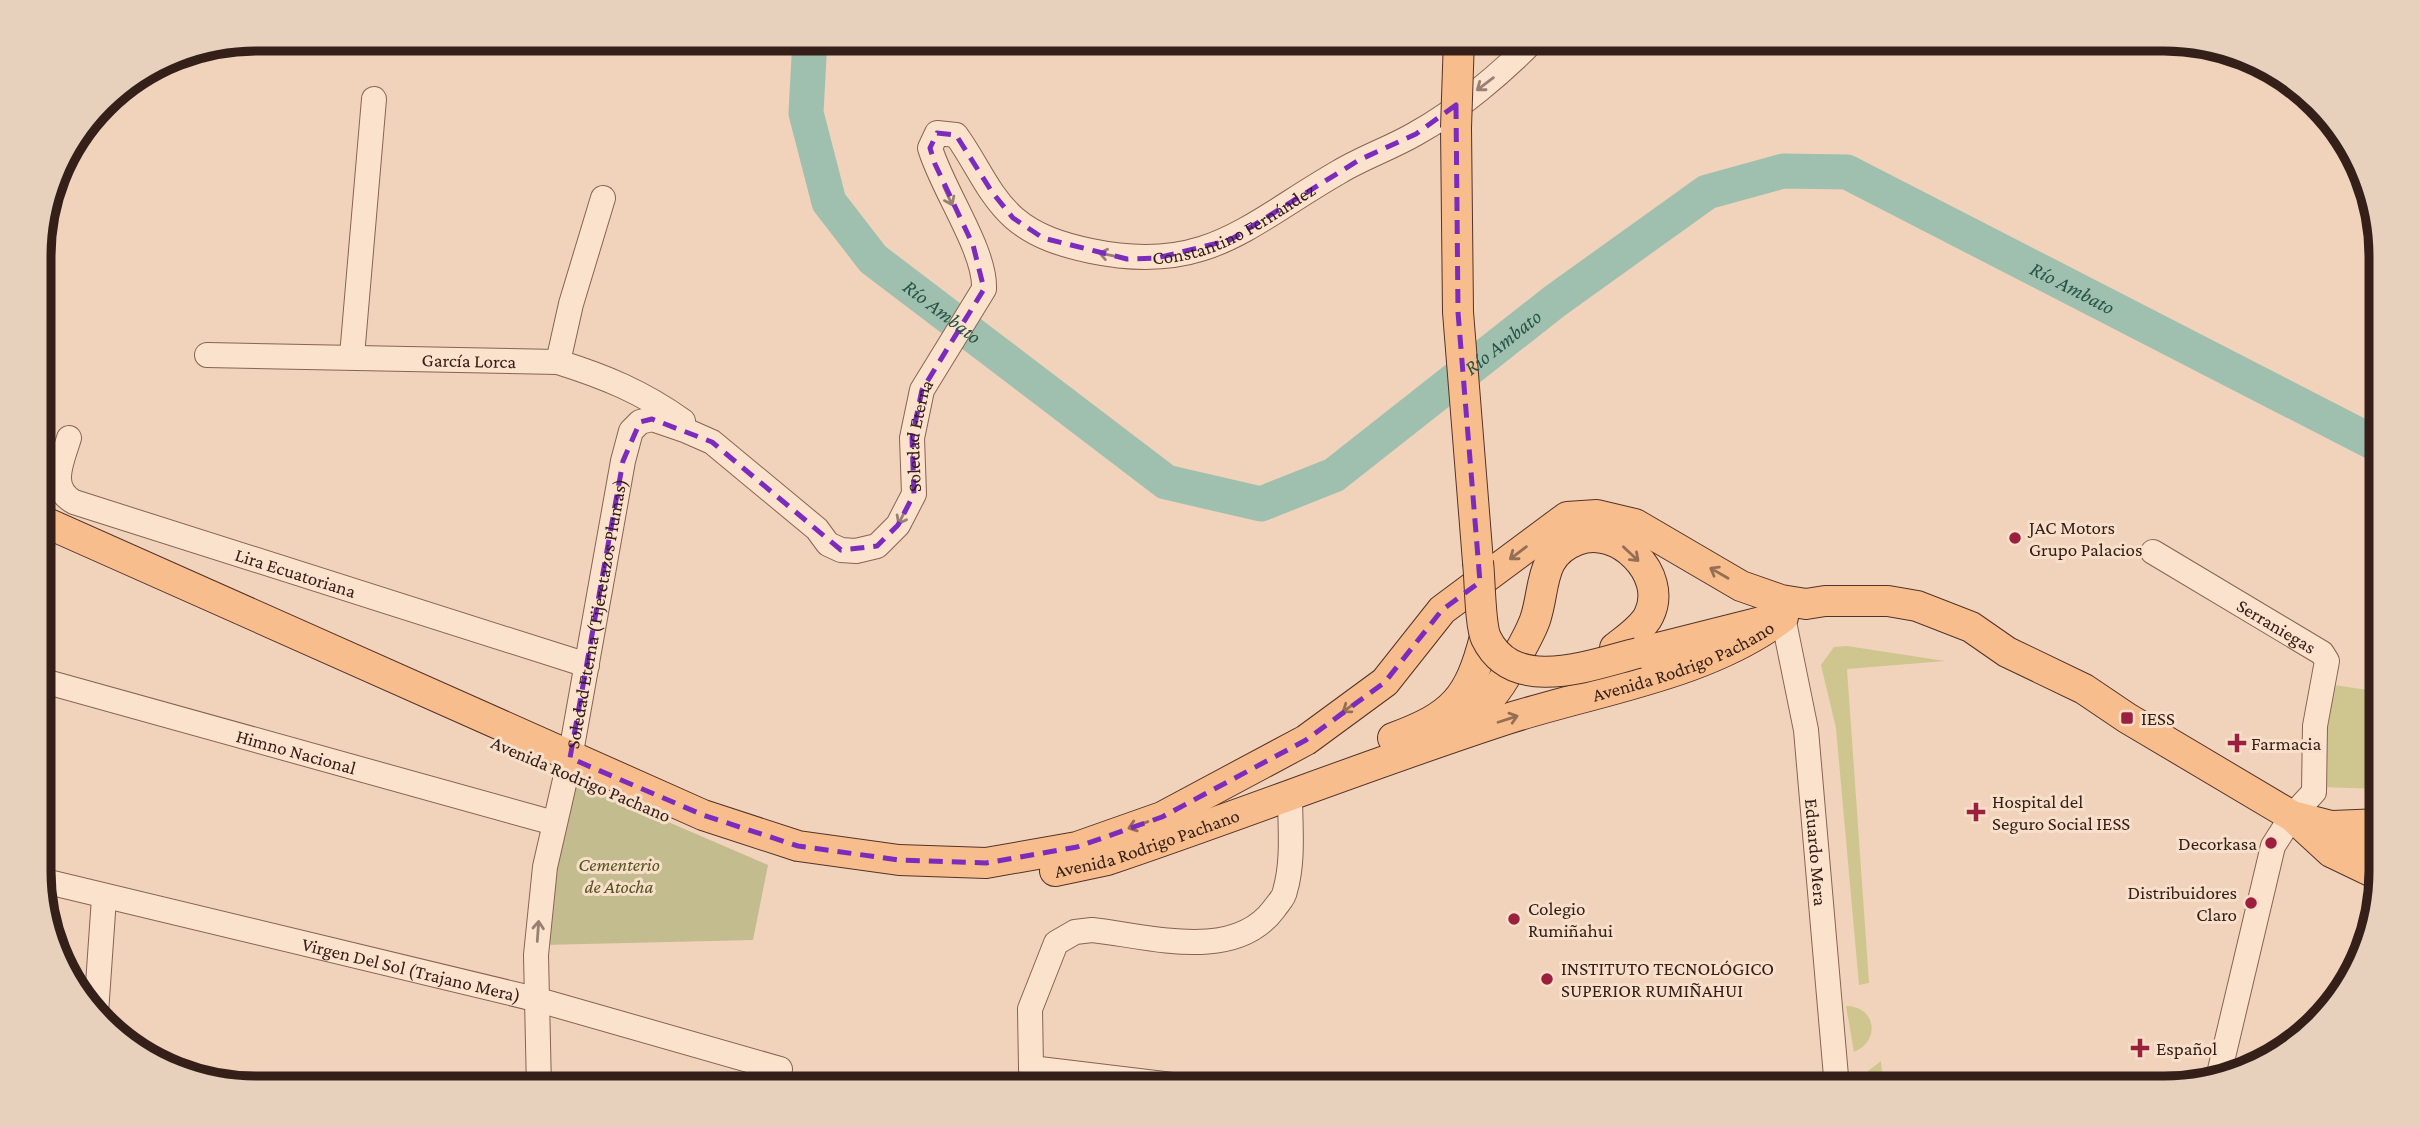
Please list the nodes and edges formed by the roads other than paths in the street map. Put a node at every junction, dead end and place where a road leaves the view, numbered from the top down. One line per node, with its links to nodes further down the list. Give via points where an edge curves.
1 (1459, 51): 15 (main road, bridge, via 1458,312)
2 (1523, 51): 4 (street, Constantino Fernández, one-way to 4, via 1416,134 1349,166 1230,240 1157,258 1127,259 1042,238 1013,218 956,135)
3 (374, 99): 7 (street)
4 (937, 133): 11 (street, Soledad Eterna, one-way to 11, via 930,148 935,164 984,279 978,302 928,379 916,407 914,494 898,525 877,546 841,550 828,544 817,529)
5 (603, 198): 8 (street)
6 (207, 355): 7 (street, García Lorca)
7 (352, 356): 8 (street, García Lorca)
8 (558, 362): 11 (street, García Lorca, via 647,396)
9 (631, 431): 11 (street, Soledad Eterna, via 652,419); 19 (street, Soledad Eterna (Tijeretazos Plumas))
10 (69, 438): 19 (street, Lira Ecuatoriana, via 58,487 74,502)
11 (712, 442)
12 (51, 525): 22 (main road, Avenida Rodrigo Pachano)
13 (51, 543): 22 (main road, Avenida Rodrigo Pachano)
14 (2153, 552): 25 (street, Serraniegas, via 2325,656 2315,726 2314,792)
15 (1478, 562): 17 (main road, bridge); 18 (main road, bridge, via 1497,633 1517,654 1545,663)
16 (1782, 609): 18 (main road, via 1692,621); 21 (main road, Avenida Rodrigo Pachano, one-way to 16, via 1727,651 1756,638); 24 (main road, one-way to 24, via 1634,524 1597,515 1567,517 1442,610 1385,682 1306,740); 25 (main road, Avenida Rodrigo Pachano, via 1892,616 1988,641 2084,689); 38 (street, Eduardo Mera, via 1806,730)
17 (1485, 637): 18 (main road, bridge, via 1505,661 1546,672 1567,671); 24 (main road, via 1477,668 1459,702 1426,726 1325,763)
18 (1627, 650): 21 (main road, one-way to 18, via 1489,702 1536,619 1541,585 1553,555 1578,539 1605,536 1630,550 1646,570 1653,595 1650,615)
19 (587, 665): 22 (street, Soledad Eterna (Tijeretazos Plumas))
20 (51, 683): 26 (street, Himno Nacional)
21 (1440, 742): 23 (main road, Avenida Rodrigo Pachano)
22 (568, 767): 23 (main road, Avenida Rodrigo Pachano, via 730,841 847,872 908,880 968,881 1038,874 1107,860); 24 (main road, Avenida Rodrigo Pachano, one-way to 22, via 1162,817 1055,851 986,863 900,860 798,846); 26 (street, Soledad Eterna (Tijeretazos Plumas))
23 (1290, 795): 37 (street, via 1285,894 1266,919 1247,932 1205,942 1093,930 1075,932 1056,943 1030,1009)
24 (1200, 798)
25 (2292, 816): 27 (main road, Avenida Rodrigo Pachano); 34 (street, via 2273,846)
26 (554, 823): 32 (street, Soledad Eterna (Tijeretazos Plumas), one-way to 26, via 539,911)
27 (2331, 839): 28 (main road, Avenida Rodrigo Pachano); 29 (main road)
28 (2369, 849)
29 (2369, 849)
30 (52, 883): 31 (street, Virgen Del Sol (Trajano Mera))
31 (104, 898): 32 (street, Virgen Del Sol (Trajano Mera)); 33 (street)
32 (535, 999): 35 (street, Virgen Del Sol (Trajano Mera)); 36 (street, Soledad Eterna (Tijeretazos Plumas))
33 (97, 1000)
34 (2221, 1068)
35 (780, 1069)
36 (538, 1076)
37 (1036, 1076)
38 (1836, 1076)

